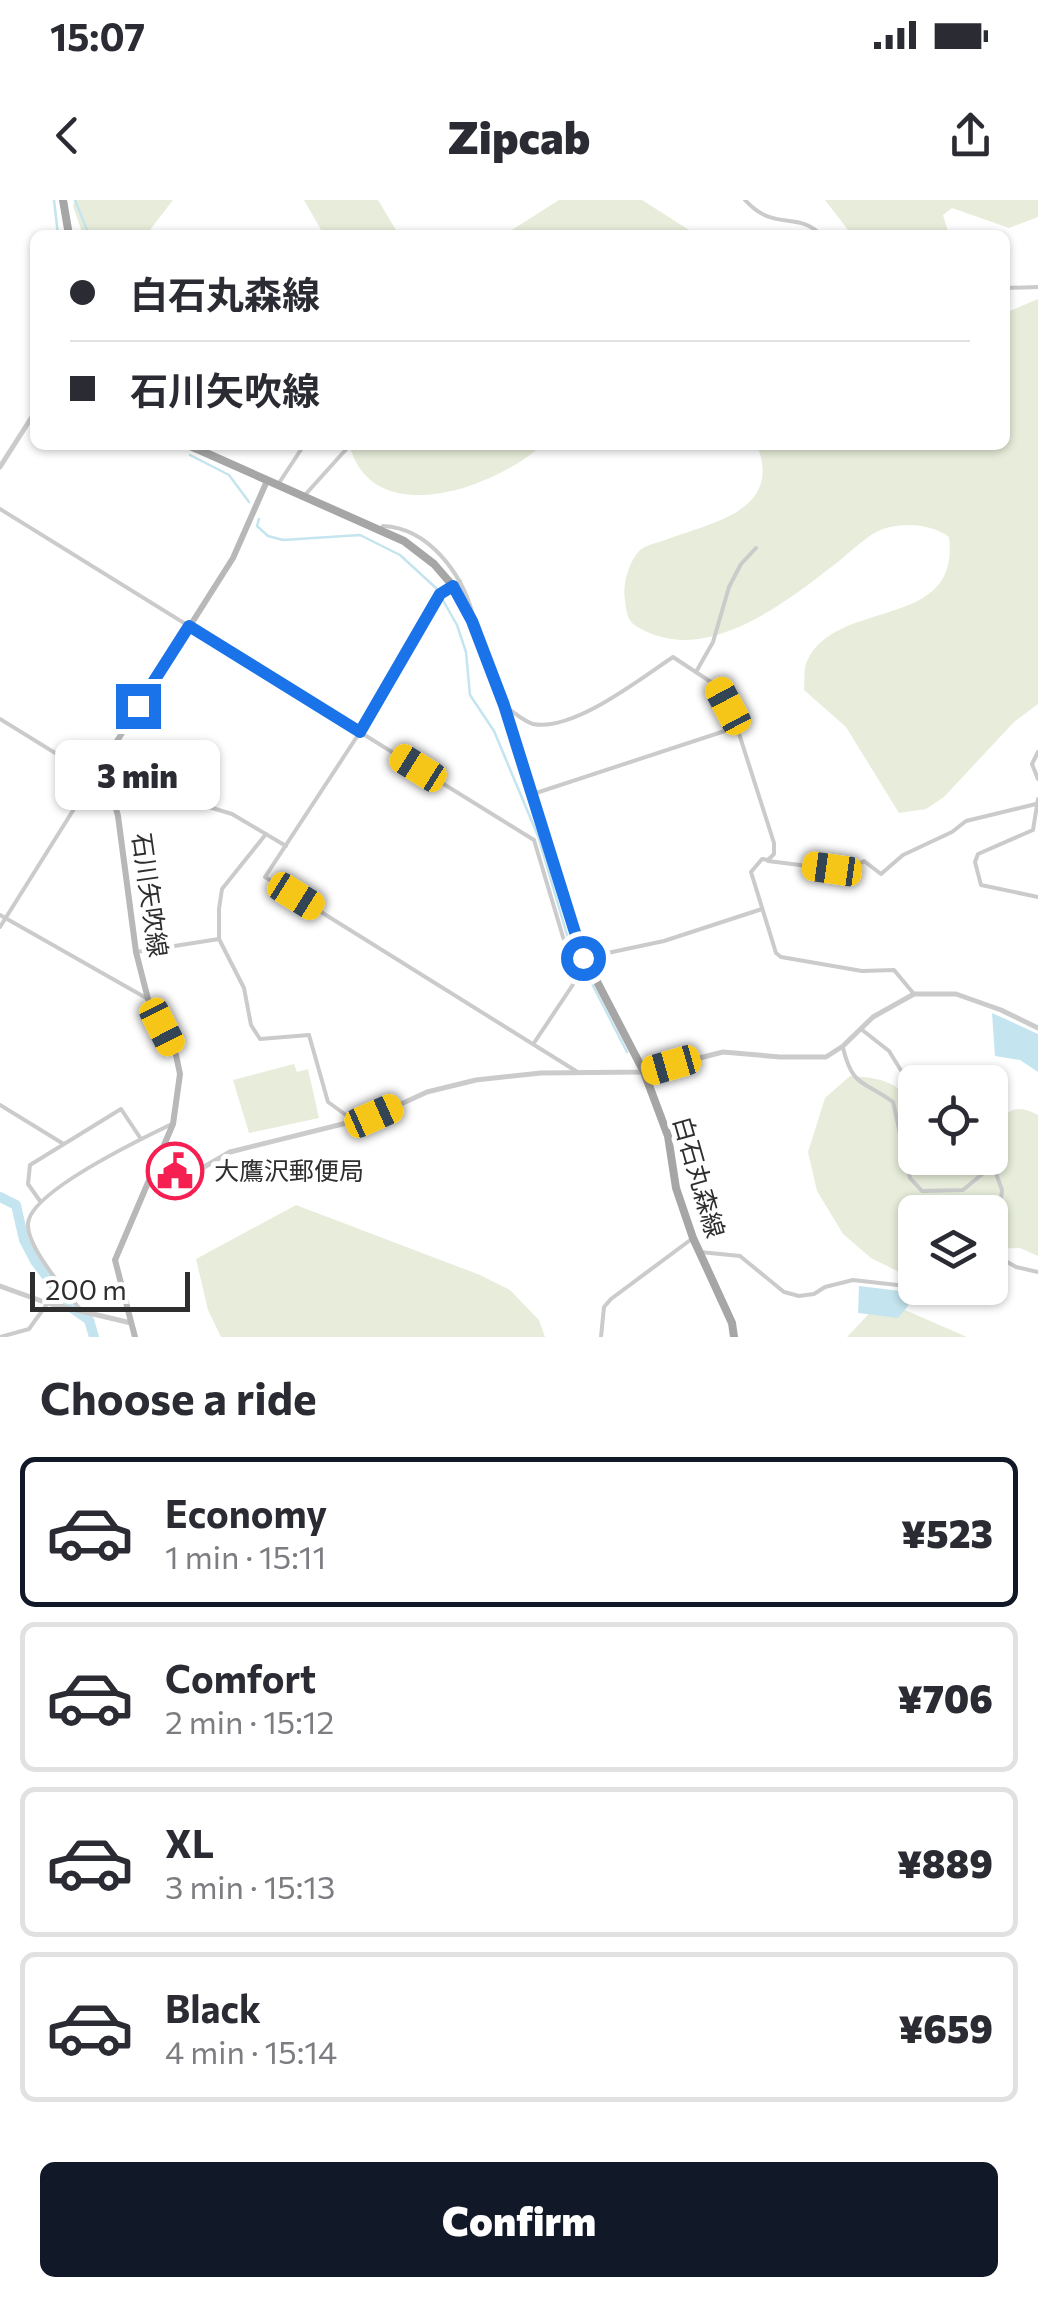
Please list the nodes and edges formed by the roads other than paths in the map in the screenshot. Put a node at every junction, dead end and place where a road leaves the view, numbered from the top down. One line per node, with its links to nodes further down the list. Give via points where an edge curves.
1 (63, 200): 3 (main road)
2 (744, 200): 4 (street, via 773,221)
3 (72, 230)
4 (816, 230)
5 (1010, 287): 6 (street)
6 (1038, 287)
7 (30, 420): 11 (street)
8 (202, 450): 12 (main road, 白石丸森線)
9 (301, 450): 13 (street)
10 (345, 450): 14 (street)
11 (0, 467)
12 (267, 480): 13 (main road, 白石丸森線); 18 (main road, via 233,558)
13 (278, 485): 14 (main road, 白石丸森線)
14 (304, 496): 17 (main road, 白石丸森線, via 417,549)
15 (0, 509): 18 (street)
16 (756, 548): 19 (street, via 730,586)
17 (456, 584): 20 (main road, 白石丸森線); 23 (street, via 441,593)
18 (189, 626): 23 (street); 25 (main road, via 110,752)
19 (696, 672): 20 (street, via 673,657 556,724 528,723); 22 (street, via 717,686)
20 (504, 705): 28 (main road, 白石丸森線)
21 (0, 719): 26 (street)
22 (737, 727): 28 (street); 32 (street, via 774,843 774,854)
23 (360, 732): 31 (street); 44 (street, via 534,840 580,974)
24 (1038, 752): 27 (street, via 1032,764)
25 (107, 776): 26 (street); 30 (street, via 232,814); 38 (main road, 石川矢吹線)
26 (94, 777): 35 (street)
27 (1038, 779)
28 (532, 794): 39 (main road, 白石丸森線)
29 (1037, 801): 32 (street, via 966,821 881,874 864,860 848,871); 33 (street, via 1033,830 978,854 975,862 980,885)
30 (266, 834): 31 (street); 37 (street, via 222,889)
31 (286, 846): 44 (street, via 265,878)
32 (762, 859): 34 (street, via 751,872)
33 (1038, 896)
34 (762, 909): 39 (street); 40 (street, via 779,956 894,970)
35 (3, 916): 36 (street); 41 (street)
36 (0, 927)
37 (219, 939): 38 (street); 50 (street, via 260,1039 309,1035 328,1102)
38 (136, 952): 41 (main road, 石川矢吹線)
39 (583, 958): 47 (main road, 白石丸森線)
40 (914, 994): 42 (street, via 956,994); 43 (street)
41 (148, 999): 51 (main road, 石川矢吹線, via 176,1054)
42 (1038, 1028)
43 (861, 1030): 45 (street); 46 (street)
44 (534, 1043): 48 (street)
45 (843, 1046): 47 (street, via 808,1058 723,1052); 52 (street, via 848,1070 893,1102)
46 (898, 1066)
47 (644, 1072): 48 (street); 59 (main road, 白石丸森線)
48 (580, 1074): 50 (street, via 476,1080)
49 (0, 1105): 54 (street)
50 (350, 1122): 57 (street, via 230,1152 178,1182)
51 (173, 1124): 53 (street); 57 (main road, 石川矢吹線)
52 (898, 1124)
53 (141, 1139): 54 (street, via 121,1109); 58 (street)
54 (62, 1143): 58 (street, via 30,1165 28,1184)
55 (909, 1175): 56 (street, via 922,1192 963,1190)
56 (981, 1175)
57 (148, 1184): 67 (main road, 石川矢吹線, via 115,1260)
58 (40, 1201): 66 (street, via 30,1216 30,1237)
59 (693, 1238): 60 (main road, 白石丸森線); 70 (street, via 604,1306)
60 (700, 1252): 63 (street, via 740,1256 784,1292 800,1296 853,1280); 71 (main road, 白石丸森線)
61 (1008, 1262): 62 (street)
62 (1038, 1272)
63 (898, 1285)
64 (0, 1286): 65 (street)
65 (49, 1304): 66 (street); 68 (street, via 30,1329)
66 (80, 1309): 67 (street)
67 (132, 1323): 69 (main road, 石川矢吹線)
68 (0, 1337)
69 (135, 1337)
70 (601, 1337)
71 (734, 1337)

